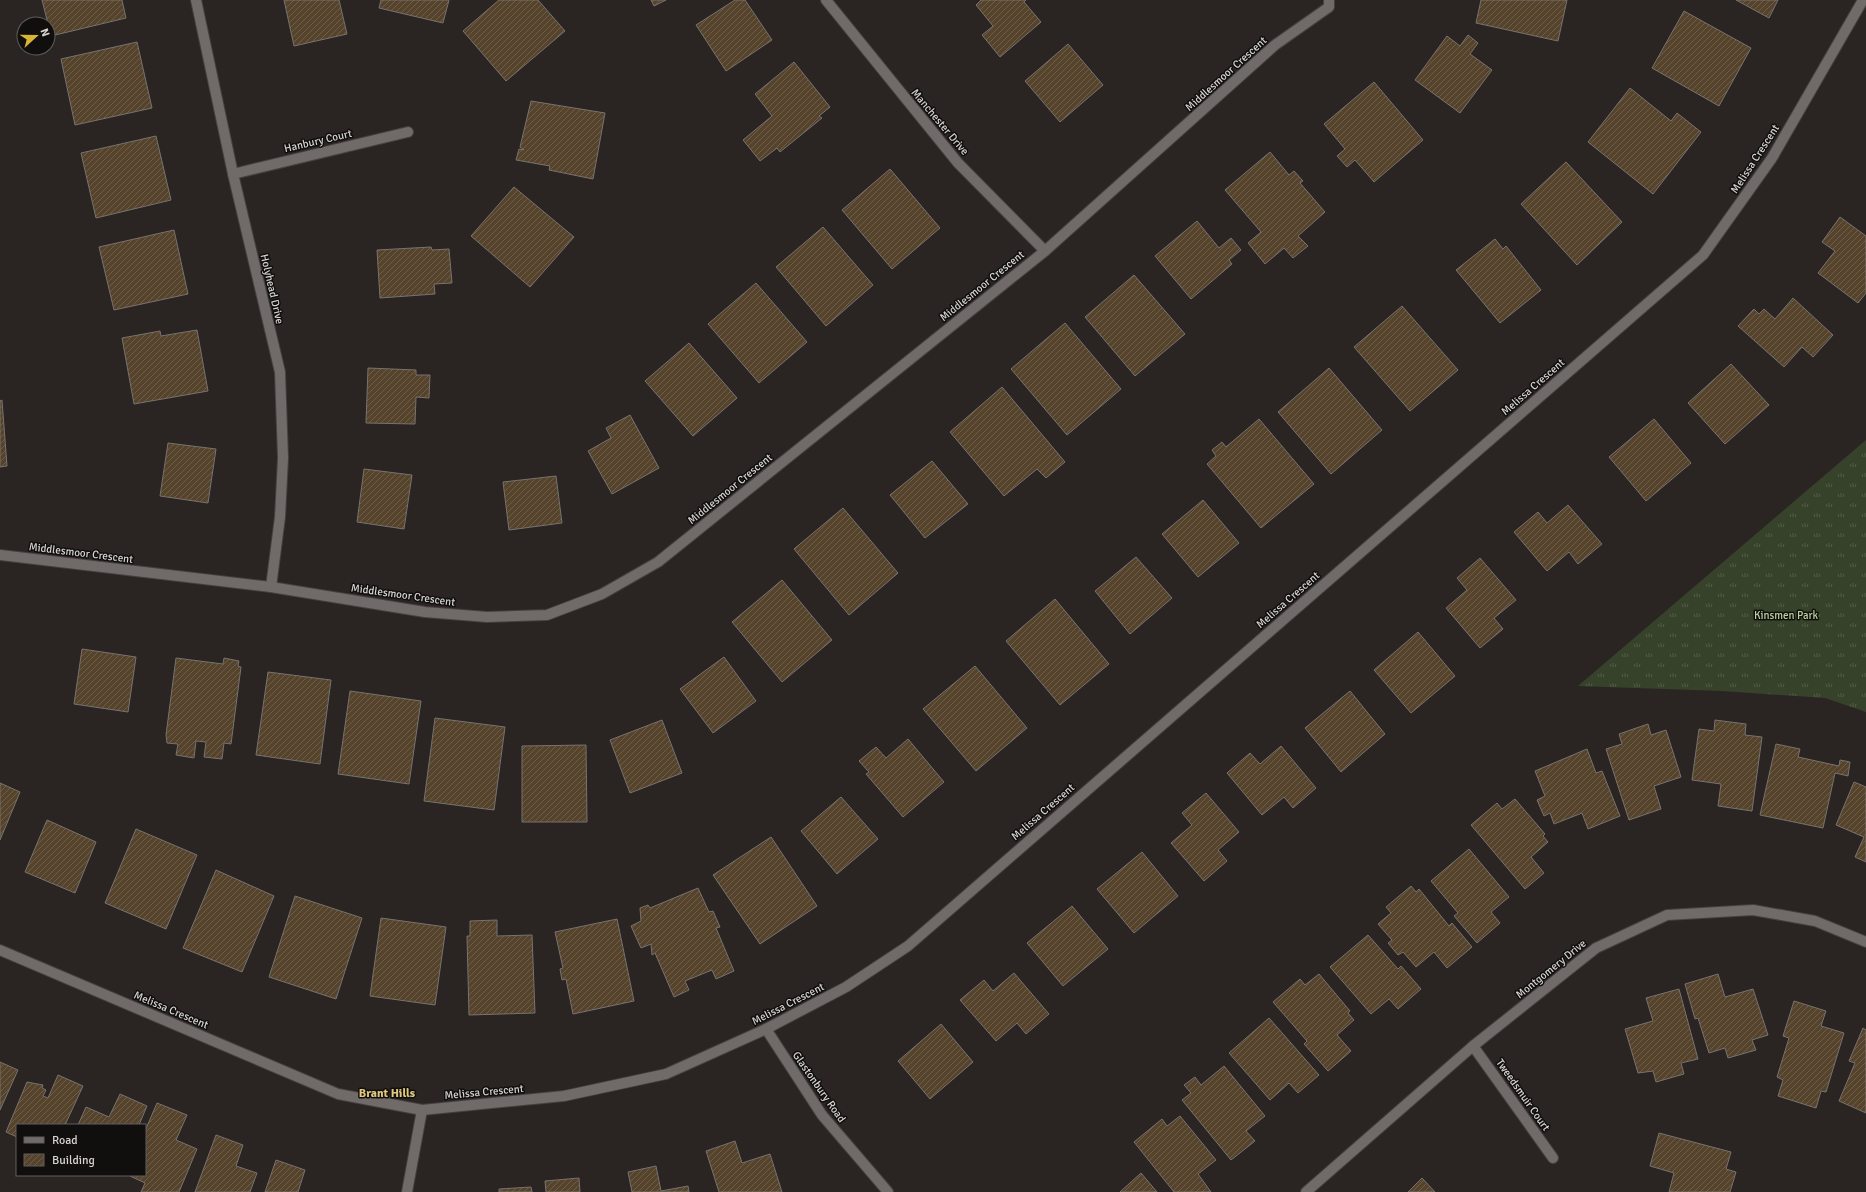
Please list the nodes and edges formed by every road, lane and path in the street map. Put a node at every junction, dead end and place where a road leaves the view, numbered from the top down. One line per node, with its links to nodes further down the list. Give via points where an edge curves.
1 (196, 0): 6 (street, Holyhead Drive)
2 (826, 0): 7 (street, Manchester Drive, via 958,163)
3 (1329, 0): 7 (street, Middlesmoor Crescent, via 1328,7 1275,45)
4 (1863, 0): 12 (street, Melissa Crescent, via 1772,158 1702,255 908,946 846,987)
5 (408, 132): 6 (street, Hanbury Court)
6 (233, 174): 9 (street, Holyhead Drive, via 280,372 280,517)
7 (1045, 252): 9 (street, Middlesmoor Crescent, via 658,562 602,594 547,616 487,617 425,612)
8 (0, 555): 9 (street, Middlesmoor Crescent)
9 (271, 587)
10 (1866, 942): 13 (street, Montgomery Drive, via 1816,921 1753,910 1667,915 1596,948)
11 (0, 950): 14 (street, Melissa Crescent, via 338,1094)
12 (766, 1029): 14 (street, Melissa Crescent, via 666,1074 564,1096); 17 (street, Glastonbury Road, via 822,1115)
13 (1473, 1046): 15 (street, Tweedsmuir Court); 18 (street, Montgomery Drive)
14 (422, 1110): 16 (street)
15 (1553, 1158)
16 (407, 1192)
17 (888, 1192)
18 (1306, 1192)

